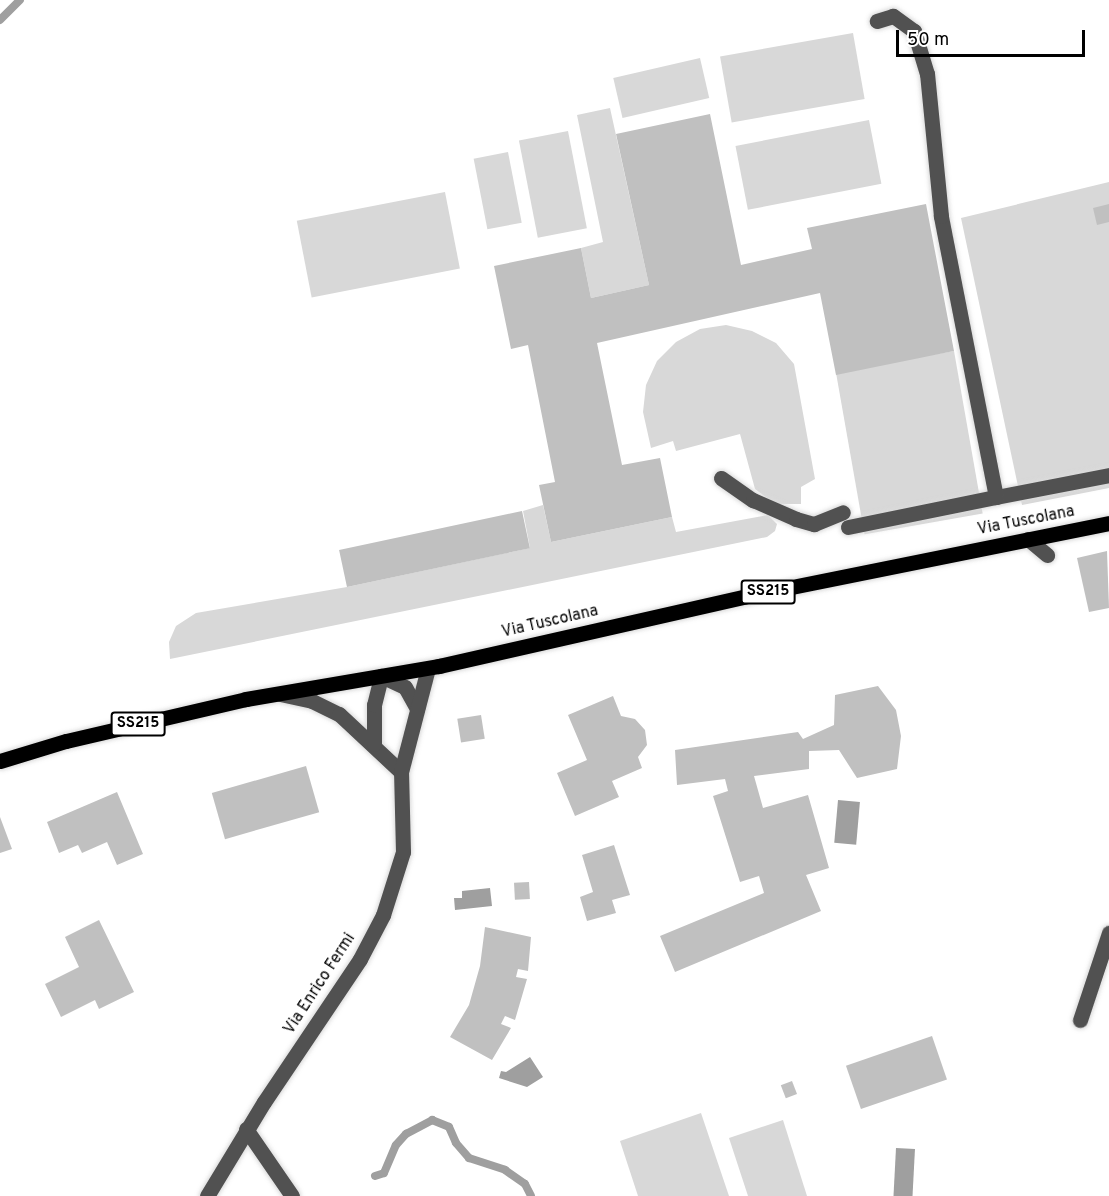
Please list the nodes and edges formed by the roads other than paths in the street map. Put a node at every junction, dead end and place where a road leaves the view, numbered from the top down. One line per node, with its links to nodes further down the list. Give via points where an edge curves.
1 (876, 21): 4 (street, via 893,16 914,31 927,74 941,216)
2 (1109, 475): 4 (street)
3 (722, 478): 5 (street, via 753,500 796,519 814,524)
4 (996, 497): 7 (street)
5 (843, 512)
6 (1109, 523): 8 (main road, Via Tuscolana / SS215)
7 (848, 527)
8 (1028, 539): 9 (street); 10 (main road, Via Tuscolana / SS215)
9 (1047, 555)
10 (428, 668): 11 (main road, Via Tuscolana / SS215); 13 (street, Via Enrico Fermi)
11 (381, 676): 12 (main road, Via Tuscolana / SS215); 13 (street, via 405,687); 14 (street, via 374,705)
12 (277, 693): 14 (street, via 330,708); 15 (main road, Via Tuscolana / SS215, via 93,734)
13 (417, 709): 16 (street, Via Enrico Fermi)
14 (374, 744): 16 (street)
15 (0, 761)
16 (401, 772): 19 (street, Via Enrico Fermi, via 403,852 383,915 355,967)
17 (1109, 933): 18 (street)
18 (1080, 1020)
19 (246, 1130): 20 (street, Via Enrico Fermi); 21 (street)
20 (207, 1196)
21 (292, 1196)

